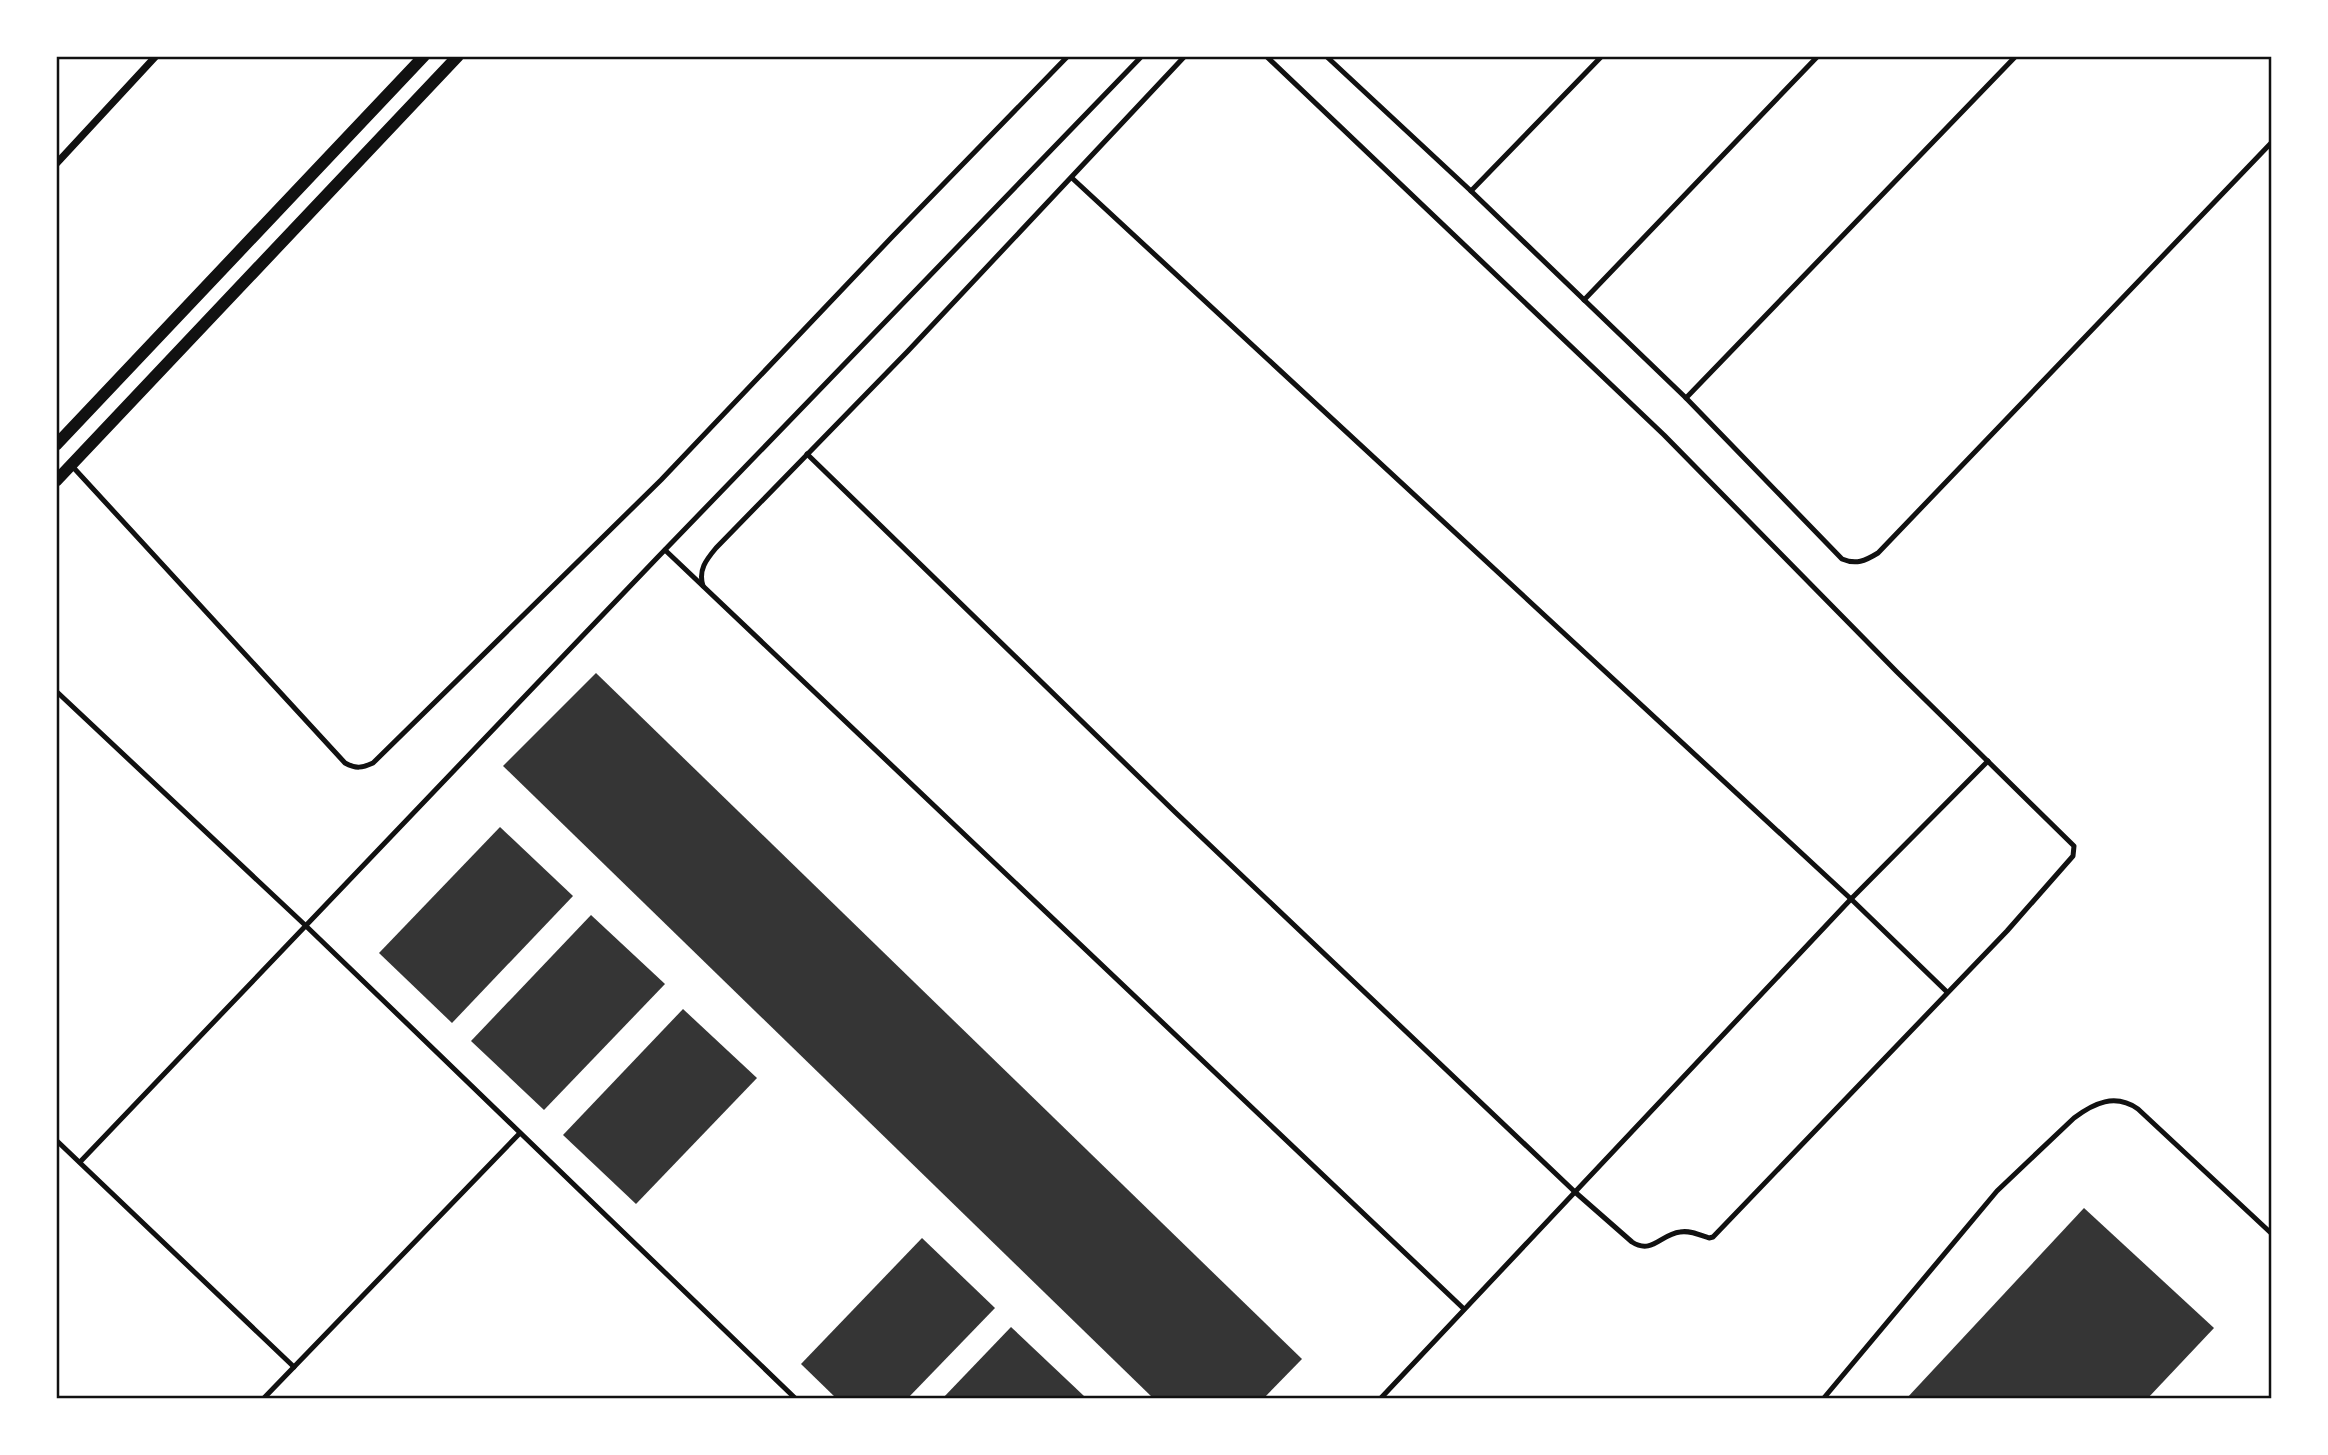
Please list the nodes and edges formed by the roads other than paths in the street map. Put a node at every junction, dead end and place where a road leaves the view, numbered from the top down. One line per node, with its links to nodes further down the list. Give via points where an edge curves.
1 (156, 56): 13 (street)
2 (424, 56): 18 (street)
3 (458, 56): 20 (street)
4 (1068, 56): 20 (lane, via 661,480 364,767 345,763)
5 (1142, 56): 22 (lane)
6 (1185, 56): 14 (lane)
7 (1266, 56): 25 (lane, via 1664,435)
8 (1326, 56): 15 (lane)
9 (1602, 56): 15 (lane)
10 (1818, 56): 16 (lane)
11 (2016, 56): 17 (lane)
12 (2272, 142): 17 (lane, via 1878,553 1860,562 1842,559)
13 (56, 164)
14 (1072, 178): 19 (lane); 26 (lane)
15 (1471, 191): 16 (lane)
16 (1584, 300): 17 (lane)
17 (1686, 398)
18 (56, 445)
19 (807, 454): 23 (lane, via 708,558 702,570); 32 (lane)
20 (72, 465): 21 (street)
21 (56, 481)
22 (665, 550): 23 (lane); 27 (lane)
23 (704, 589): 34 (lane)
24 (56, 691): 27 (lane)
25 (1988, 761): 26 (lane); 28 (lane, via 2073,843 2075,851)
26 (1851, 899): 28 (lane); 32 (lane)
27 (306, 925): 29 (lane); 31 (lane)
28 (1947, 992): 32 (lane, via 1712,1237 1680,1232 1648,1247 1638,1246)
29 (520, 1133): 35 (lane); 37 (lane)
30 (56, 1140): 31 (lane)
31 (80, 1162): 35 (lane)
32 (1575, 1192): 34 (lane)
33 (2272, 1234): 39 (lane, via 2138,1109 2122,1100 2101,1102 2074,1118 1997,1191)
34 (1465, 1309): 38 (lane)
35 (294, 1367): 36 (lane)
36 (263, 1399)
37 (796, 1399)
38 (1380, 1399)
39 (1823, 1399)

